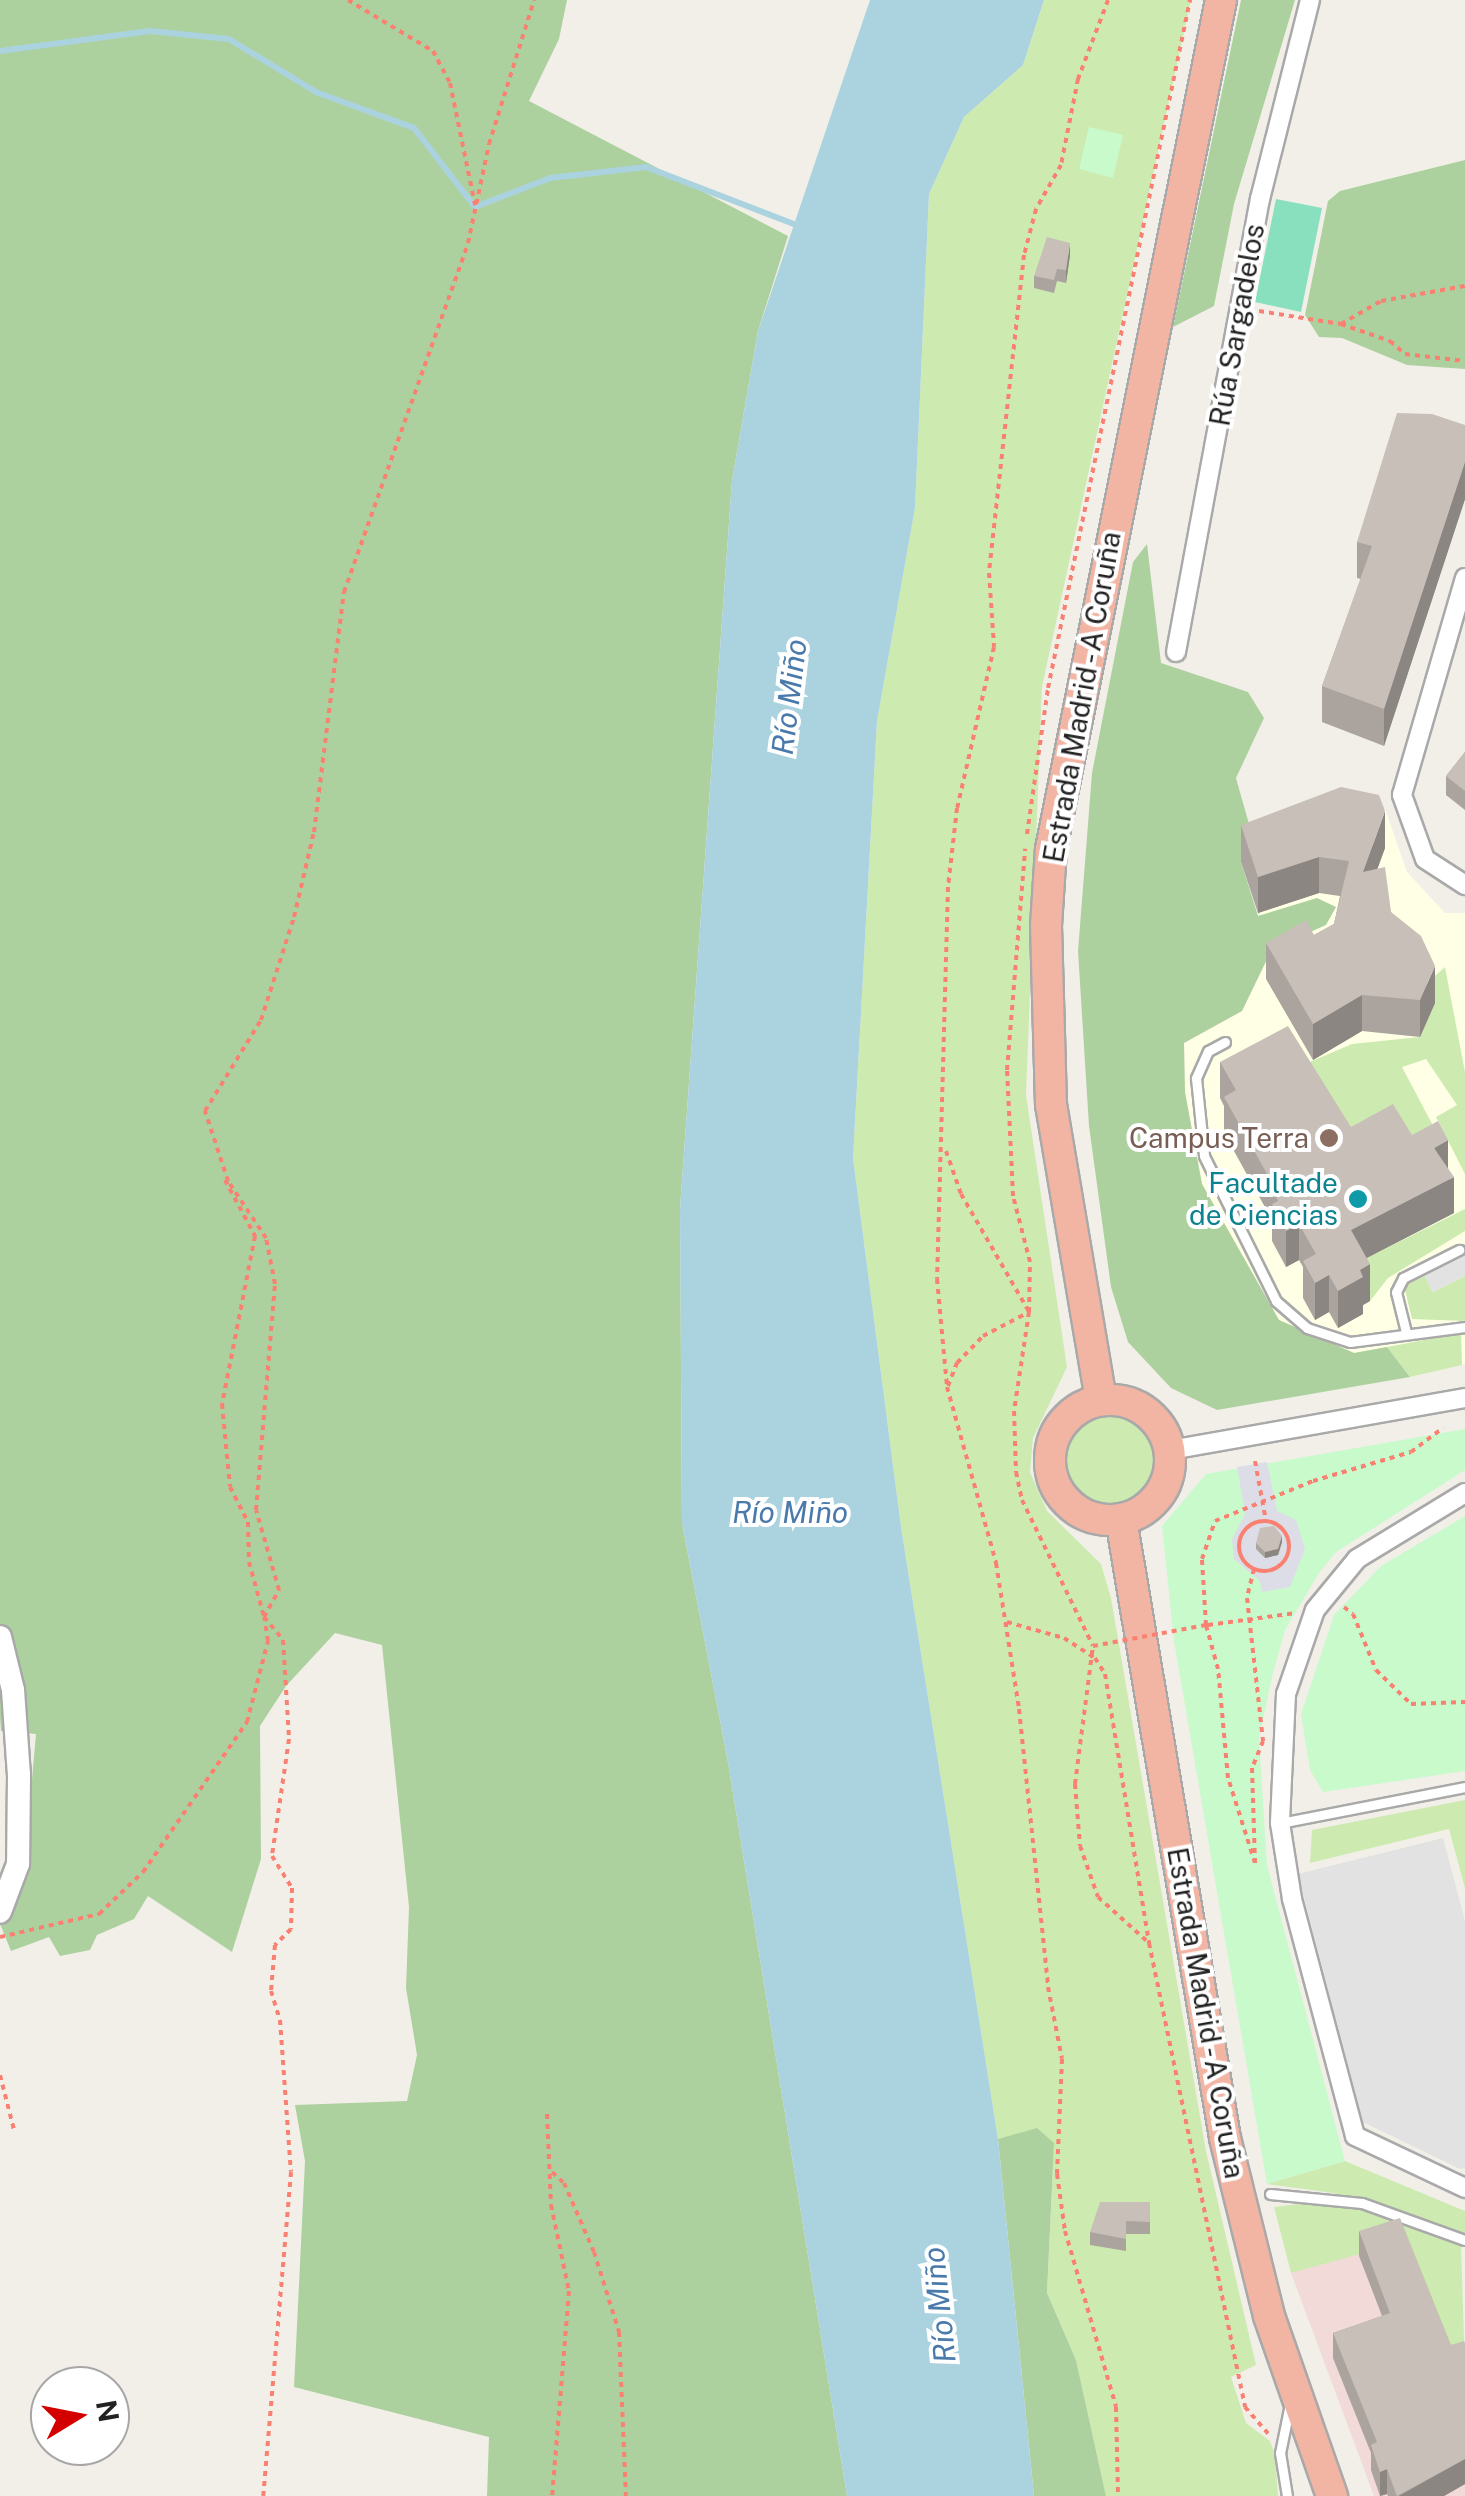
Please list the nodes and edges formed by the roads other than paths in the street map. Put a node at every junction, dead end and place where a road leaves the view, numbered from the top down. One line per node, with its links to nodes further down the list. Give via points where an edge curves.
1 (1221, 0): 10 (highway, Estrada Madrid - A Coruña, via 1052,849 1046,926 1051,1105)
2 (1310, 0): 4 (street, Rúa Sargadelos, via 1260,199)
3 (1465, 578): 5 (street, via 1402,795 1425,860)
4 (1176, 652)
5 (1465, 886)
6 (1226, 1042): 9 (lane, via 1208,1051 1196,1078 1201,1141 1276,1301 1307,1328 1350,1342)
7 (1459, 1250): 9 (lane, via 1403,1278 1396,1292)
8 (1465, 1327): 9 (lane)
9 (1406, 1332)
10 (1101, 1400): 12 (highway, via 1146,1410); 14 (highway, via 1058,1428 1052,1478 1087,1516)
11 (1464, 1400): 12 (street)
12 (1170, 1450): 14 (highway, via 1160,1495)
13 (1465, 1493): 17 (street, via 1357,1559 1315,1610 1286,1694)
14 (1122, 1520): 22 (highway, Estrada Madrid - A Coruña, via 1226,2138)
15 (0, 1637): 18 (street, via 13,1690 19,1775 18,1864)
16 (1465, 1787): 17 (lane)
17 (1280, 1823): 19 (street, via 1289,1887 1355,2136)
18 (0, 1912)
19 (1465, 2188)
20 (1270, 2194): 21 (lane, via 1362,2204)
21 (1465, 2240)
22 (1295, 2392): 23 (lane, via 1280,2453); 24 (highway, Estrada Madrid - A Coruña)
23 (1286, 2496)
24 (1332, 2496)

